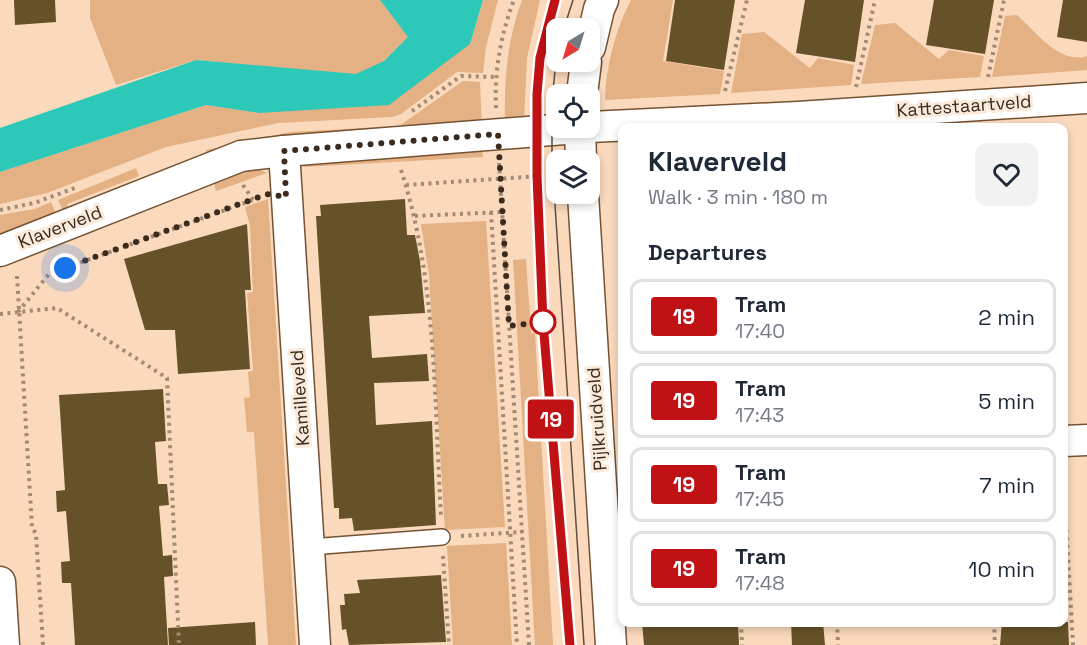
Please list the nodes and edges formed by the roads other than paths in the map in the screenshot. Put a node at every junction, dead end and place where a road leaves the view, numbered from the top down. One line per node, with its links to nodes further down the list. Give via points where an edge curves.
1 (603, 0): 2 (street)
2 (596, 18)
3 (1087, 98): 4 (street, Kattestaartveld)
4 (675, 123)
5 (618, 126): 6 (street, Kattestaartveld)
6 (600, 127)
7 (546, 130): 8 (street, Klaverveld)
8 (284, 151): 10 (street, Klaverveld, via 241,156); 15 (street, Kamilleveld)
9 (584, 204): 13 (street, Pijlkruidveld)
10 (8, 262)
11 (1087, 440): 12 (street)
12 (1068, 441)
13 (611, 467): 19 (street, Pijlkruidveld)
14 (442, 537): 15 (lane)
15 (310, 547): 18 (street, Kamilleveld)
16 (0, 582): 17 (street)
17 (4, 645)
18 (315, 645)
19 (611, 645)

